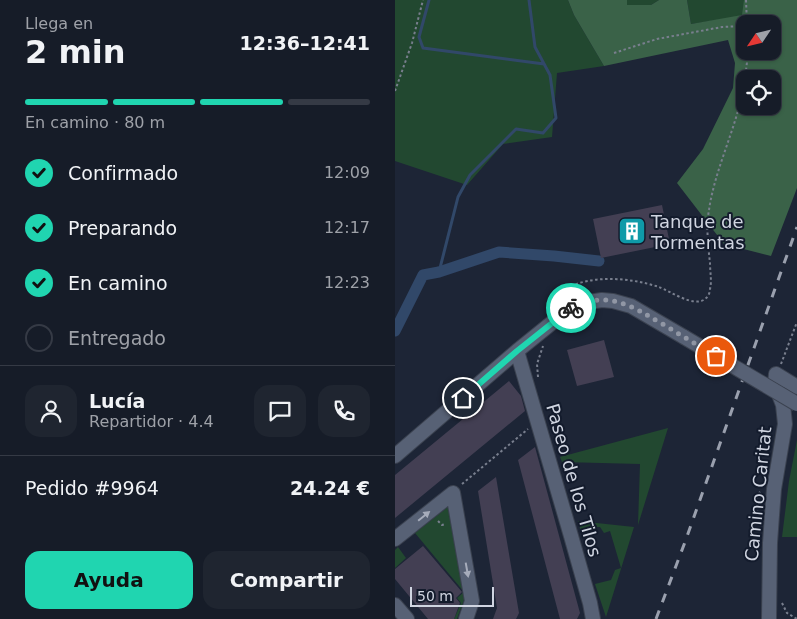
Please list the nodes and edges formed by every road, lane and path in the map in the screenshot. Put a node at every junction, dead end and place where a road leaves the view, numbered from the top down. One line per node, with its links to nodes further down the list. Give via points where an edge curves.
1 (423, 0): 7 (path)
2 (746, 0): 3 (path)
3 (746, 15)
4 (736, 26): 5 (path, via 657,39)
5 (614, 53)
6 (747, 60): 8 (path, via 739,106 709,209 711,283 707,298 686,300 658,287 621,280 595,280 564,289 559,297)
7 (395, 91)
8 (569, 309): 11 (street); 15 (street, bridge, via 602,300 631,306)
9 (797, 322): 12 (path)
10 (543, 346): 13 (path, via 537,364)
11 (517, 351): 17 (street); 25 (street, Paseo de los Tilos)
12 (776, 374): 14 (street); 26 (street, Camino Caritat, via 775,384 783,405 785,424 774,489)
13 (539, 381)
14 (797, 387)
15 (797, 404)
16 (528, 429): 18 (path)
17 (395, 456)
18 (455, 491): 21 (street, one-way to 18); 24 (street, one-way to 24, via 472,601)
19 (438, 520): 20 (path, via 442,525)
20 (448, 524)
21 (395, 540)
22 (395, 604): 23 (street)
23 (407, 619)
24 (466, 619)
25 (593, 619)
26 (769, 619)

